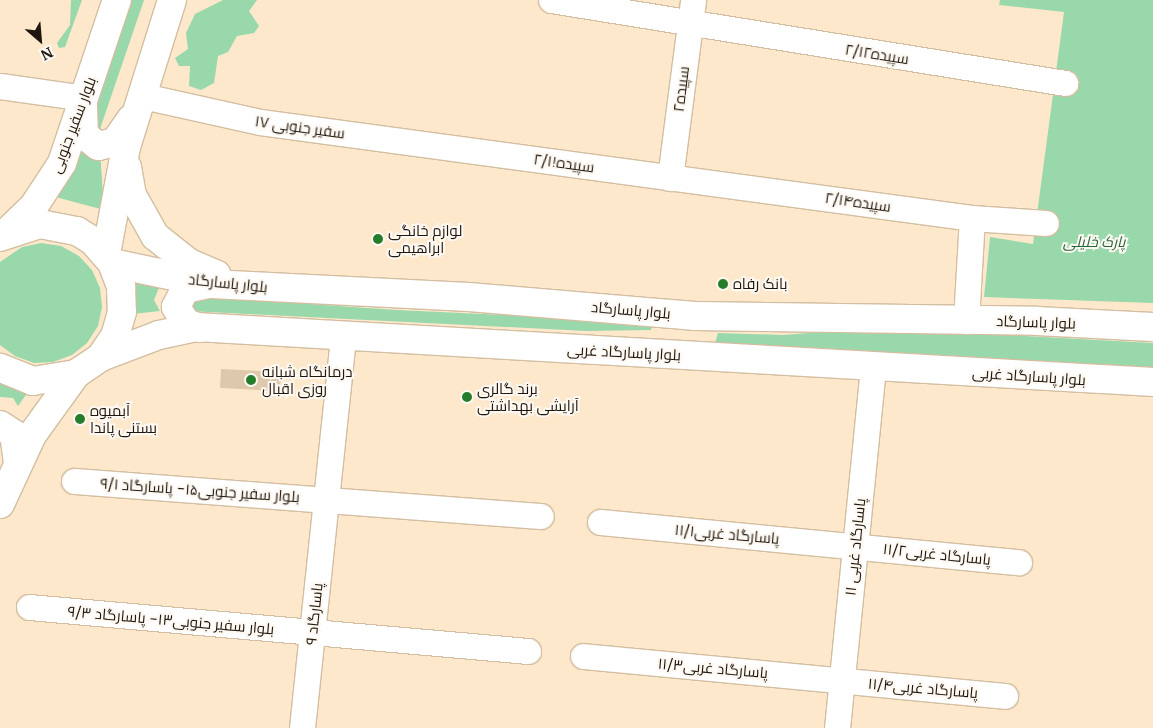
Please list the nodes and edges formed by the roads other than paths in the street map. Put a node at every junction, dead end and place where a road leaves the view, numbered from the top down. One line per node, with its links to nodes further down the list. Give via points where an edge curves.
1 (117, 0): 9 (main road, بلوار سفیر جنوبی)
2 (172, 0): 8 (main road)
3 (551, 0): 5 (street, سپیده۲/۱۲)
4 (693, 0): 5 (street, سپیده۲)
5 (690, 25): 6 (street, سپیده۲/۱۲); 12 (street, سپیده۲)
6 (1065, 83)
7 (0, 86): 9 (street)
8 (143, 96): 9 (main road, via 122,136 107,146 90,142 82,127); 10 (street, سفیر جنوبی ۱۷, via 260,122); 11 (main road)
9 (84, 98): 15 (main road, بلوار سفیر جنوبی, via 62,163 48,186)
10 (458, 149): 12 (street, سپیده۲/۱۱)
11 (126, 155): 16 (main road); 18 (main road, via 132,195 155,236 189,263)
12 (670, 178): 13 (street, سپیده۲/۱۴)
13 (972, 218): 14 (street, سپیده۲/۱۴); 20 (street)
14 (1046, 224)
15 (2, 236): 16 (main road, via 40,224 59,225 85,236)
16 (109, 259): 17 (main road, بلوار پاسارگاد); 27 (main road, via 121,287 122,312 115,336)
17 (211, 284): 18 (main road, بلوار پاسارگاد); 23 (main road, via 195,284 178,297 176,308 180,317)
18 (239, 286): 19 (main road, بلوار پاسارگاد, via 470,297)
19 (695, 316): 20 (main road, بلوار پاسارگاد); 26 (main road)
20 (966, 321): 22 (main road, بلوار پاسارگاد)
21 (1153, 321): 22 (street)
22 (1114, 326): 24 (main road, بلوار پاسارگاد)
23 (200, 328): 25 (main road, بلوار پاسارگاد غربی); 27 (main road, بلوار پاسارگاد غربی, via 159,335)
24 (1153, 328)
25 (343, 335): 26 (main road, بلوار پاسارگاد غربی); 37 (street, پاسارگاد ۹)
26 (697, 356): 28 (main road, بلوار پاسارگاد غربی)
27 (100, 357): 30 (main road)
28 (873, 365): 31 (main road, بلوار پاسارگاد غربی); 41 (street, پاسارگاد غربی ۱۱)
29 (0, 368): 30 (main road, via 33,381)
30 (76, 374): 35 (main road, via 32,435)
31 (1126, 381): 32 (main road, بلوار پاسارگاد غربی); 33 (street)
32 (1153, 382)
33 (1153, 391)
34 (0, 424): 35 (main road, via 14,434)
35 (18, 462): 38 (main road)
36 (74, 480): 37 (street, بلوار سفیر جنوبی۱۵- پاسارگاد ۹/۱)
37 (326, 500): 39 (street, بلوار سفیر جنوبی۱۵- پاسارگاد ۹/۱); 44 (street, پاسارگاد ۹)
38 (0, 504)
39 (541, 516)
40 (600, 522): 41 (street, پاسارگاد غربی۱۱/۱)
41 (855, 546): 42 (street, پاسارگاد غربی۱۱/۲); 47 (street, پاسارگاد غربی ۱۱)
42 (1019, 562)
43 (29, 608): 44 (street, بلوار سفیر جنوبی۱۳- پاسارگاد ۹/۳)
44 (312, 632): 45 (street, بلوار سفیر جنوبی۱۳- پاسارگاد ۹/۳); 49 (street, پاسارگاد ۹)
45 (528, 651)
46 (584, 656): 47 (street, پاسارگاد غربی۱۱/۳)
47 (842, 681): 48 (street, پاسارگاد غربی۱۱/۴); 50 (street, پاسارگاد غربی ۱۱)
48 (1005, 696)
49 (302, 728)
50 (837, 728)

